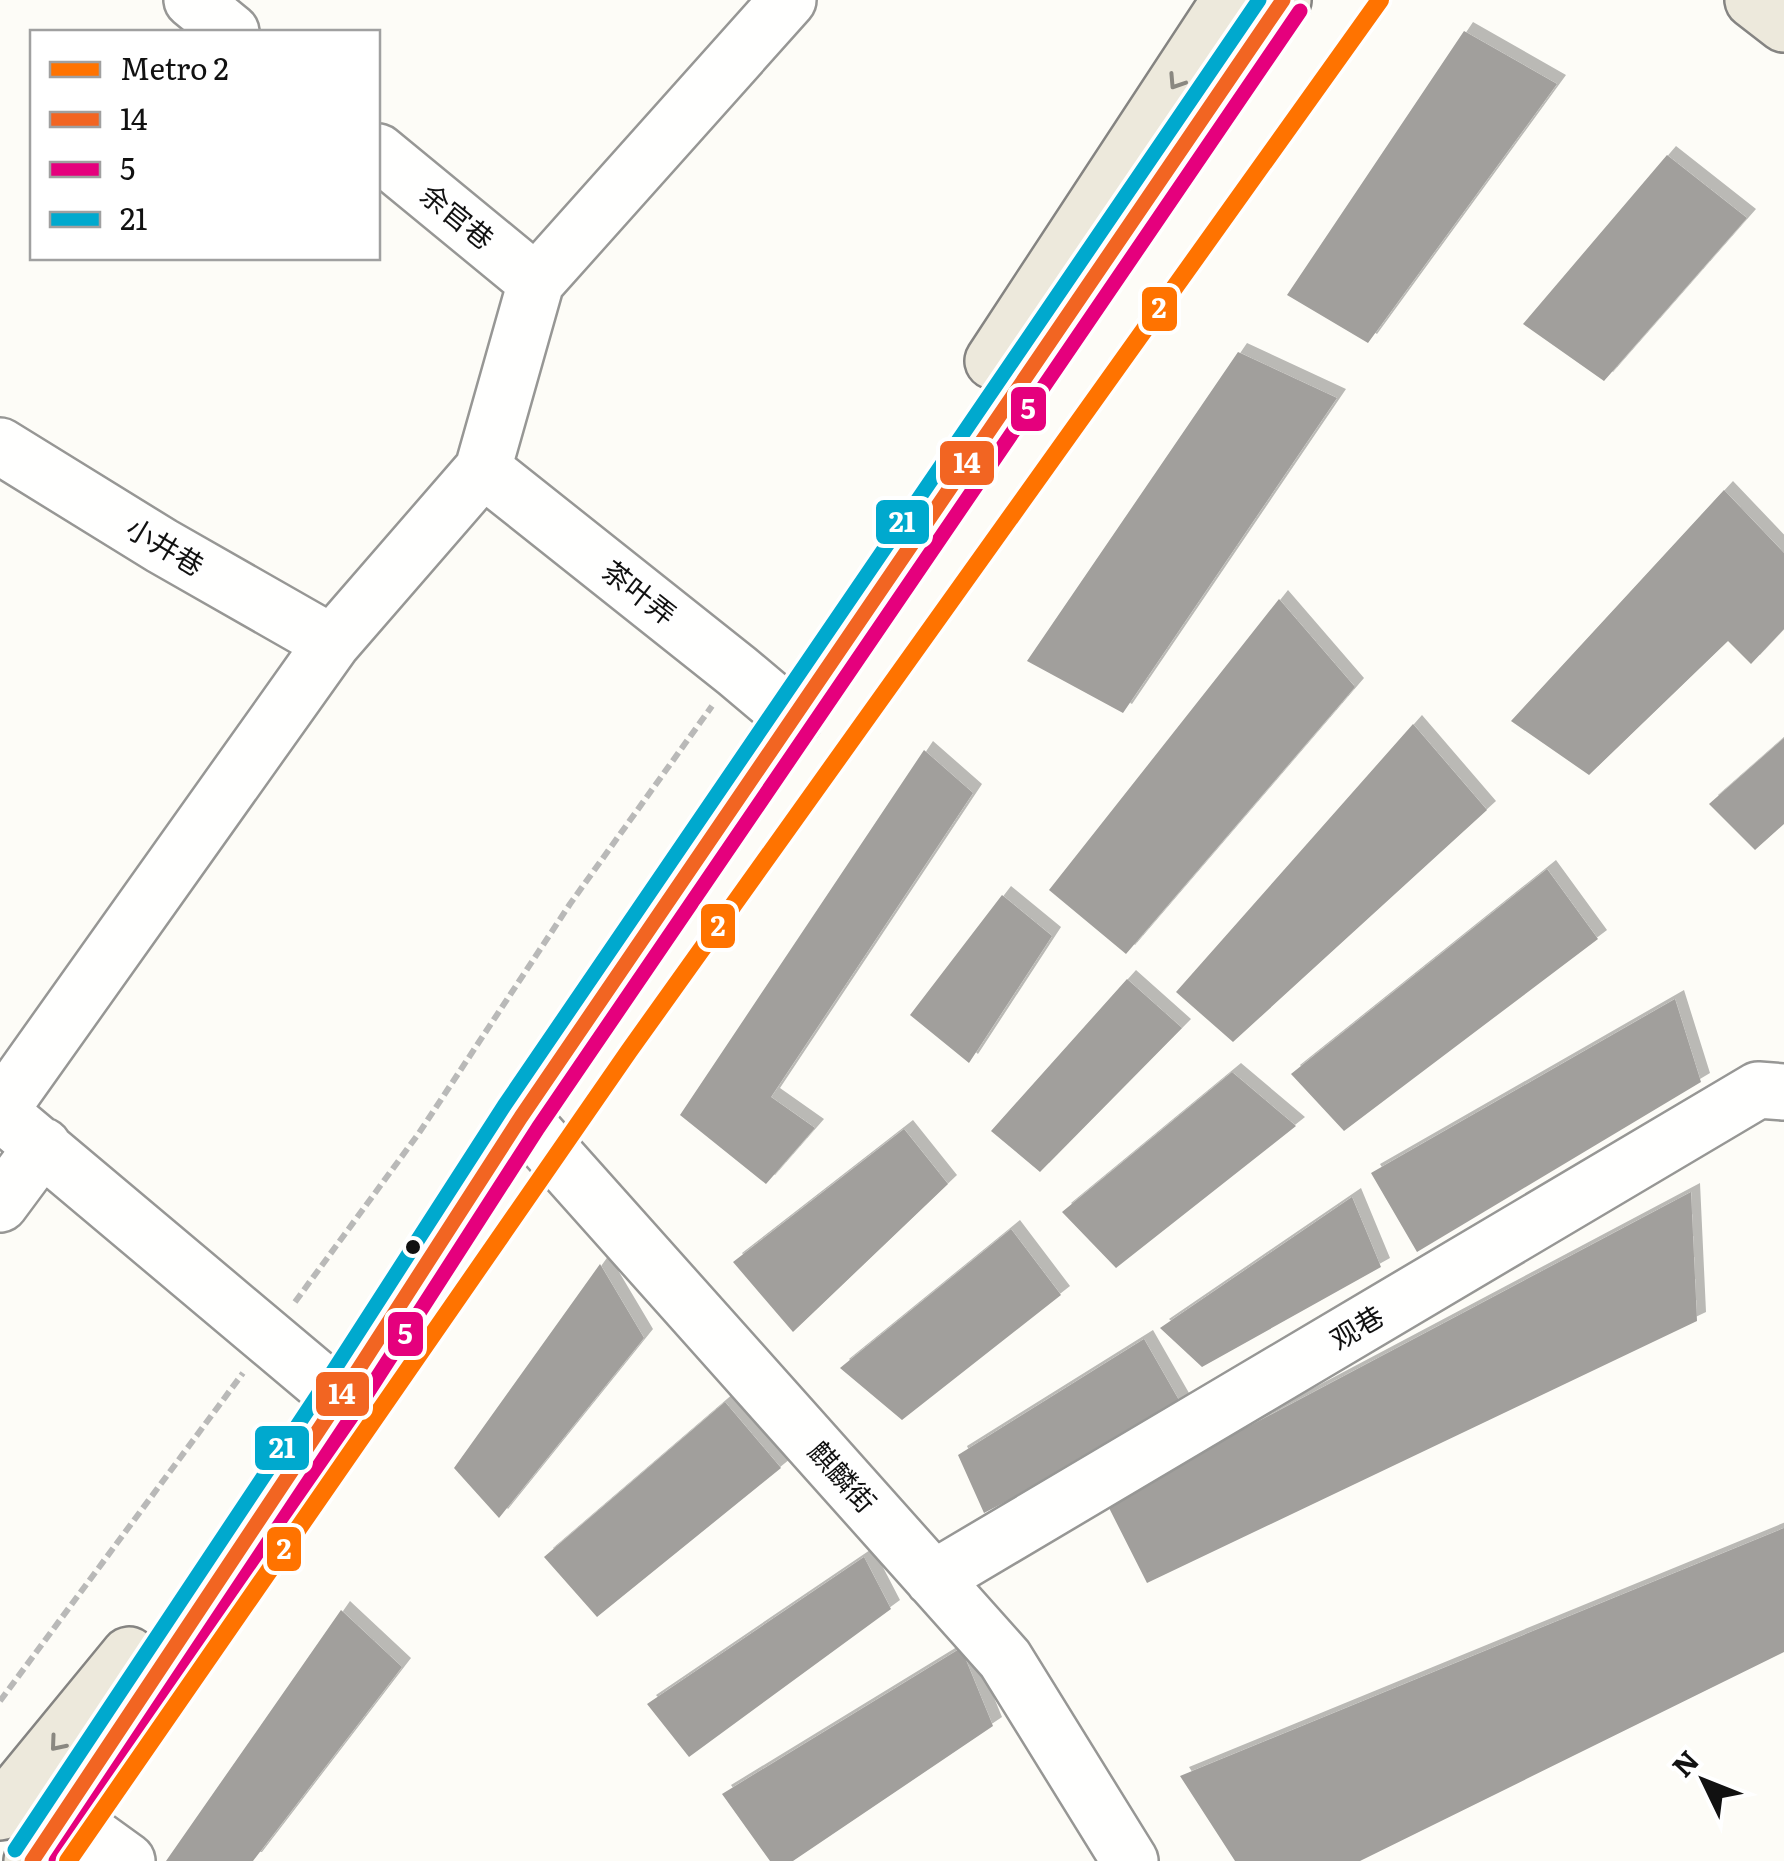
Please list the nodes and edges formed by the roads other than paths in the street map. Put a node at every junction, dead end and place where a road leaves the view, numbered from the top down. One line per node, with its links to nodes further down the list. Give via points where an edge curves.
1 (192, 0): 7 (street)
2 (788, 0): 9 (street)
3 (1230, 0): 13 (main road, one-way to 13)
4 (1283, 0): 13 (main road)
5 (1752, 0): 6 (main road)
6 (1784, 24)
7 (230, 30)
8 (380, 154): 9 (street, 余官巷)
9 (536, 282): 11 (street)
10 (0, 446): 12 (street, 小井巷)
11 (483, 469): 12 (street); 13 (street, 茶叶弄)
12 (332, 644): 15 (street)
13 (767, 696): 16 (main road); 19 (main road)
14 (1784, 1092): 20 (street, 观巷, via 1758,1090)
15 (0, 1111): 17 (street)
16 (521, 1117): 19 (main road); 20 (street, 麒麟街)
17 (43, 1146): 18 (street); 19 (street)
18 (0, 1204)
19 (329, 1388): 21 (main road, one-way to 21, via 116,1674); 22 (main road)
20 (933, 1579): 25 (street, 麒麟街, via 1005,1659)
21 (0, 1812)
22 (62, 1814): 23 (main road); 24 (street)
23 (32, 1861)
24 (128, 1861)
25 (1130, 1861)

